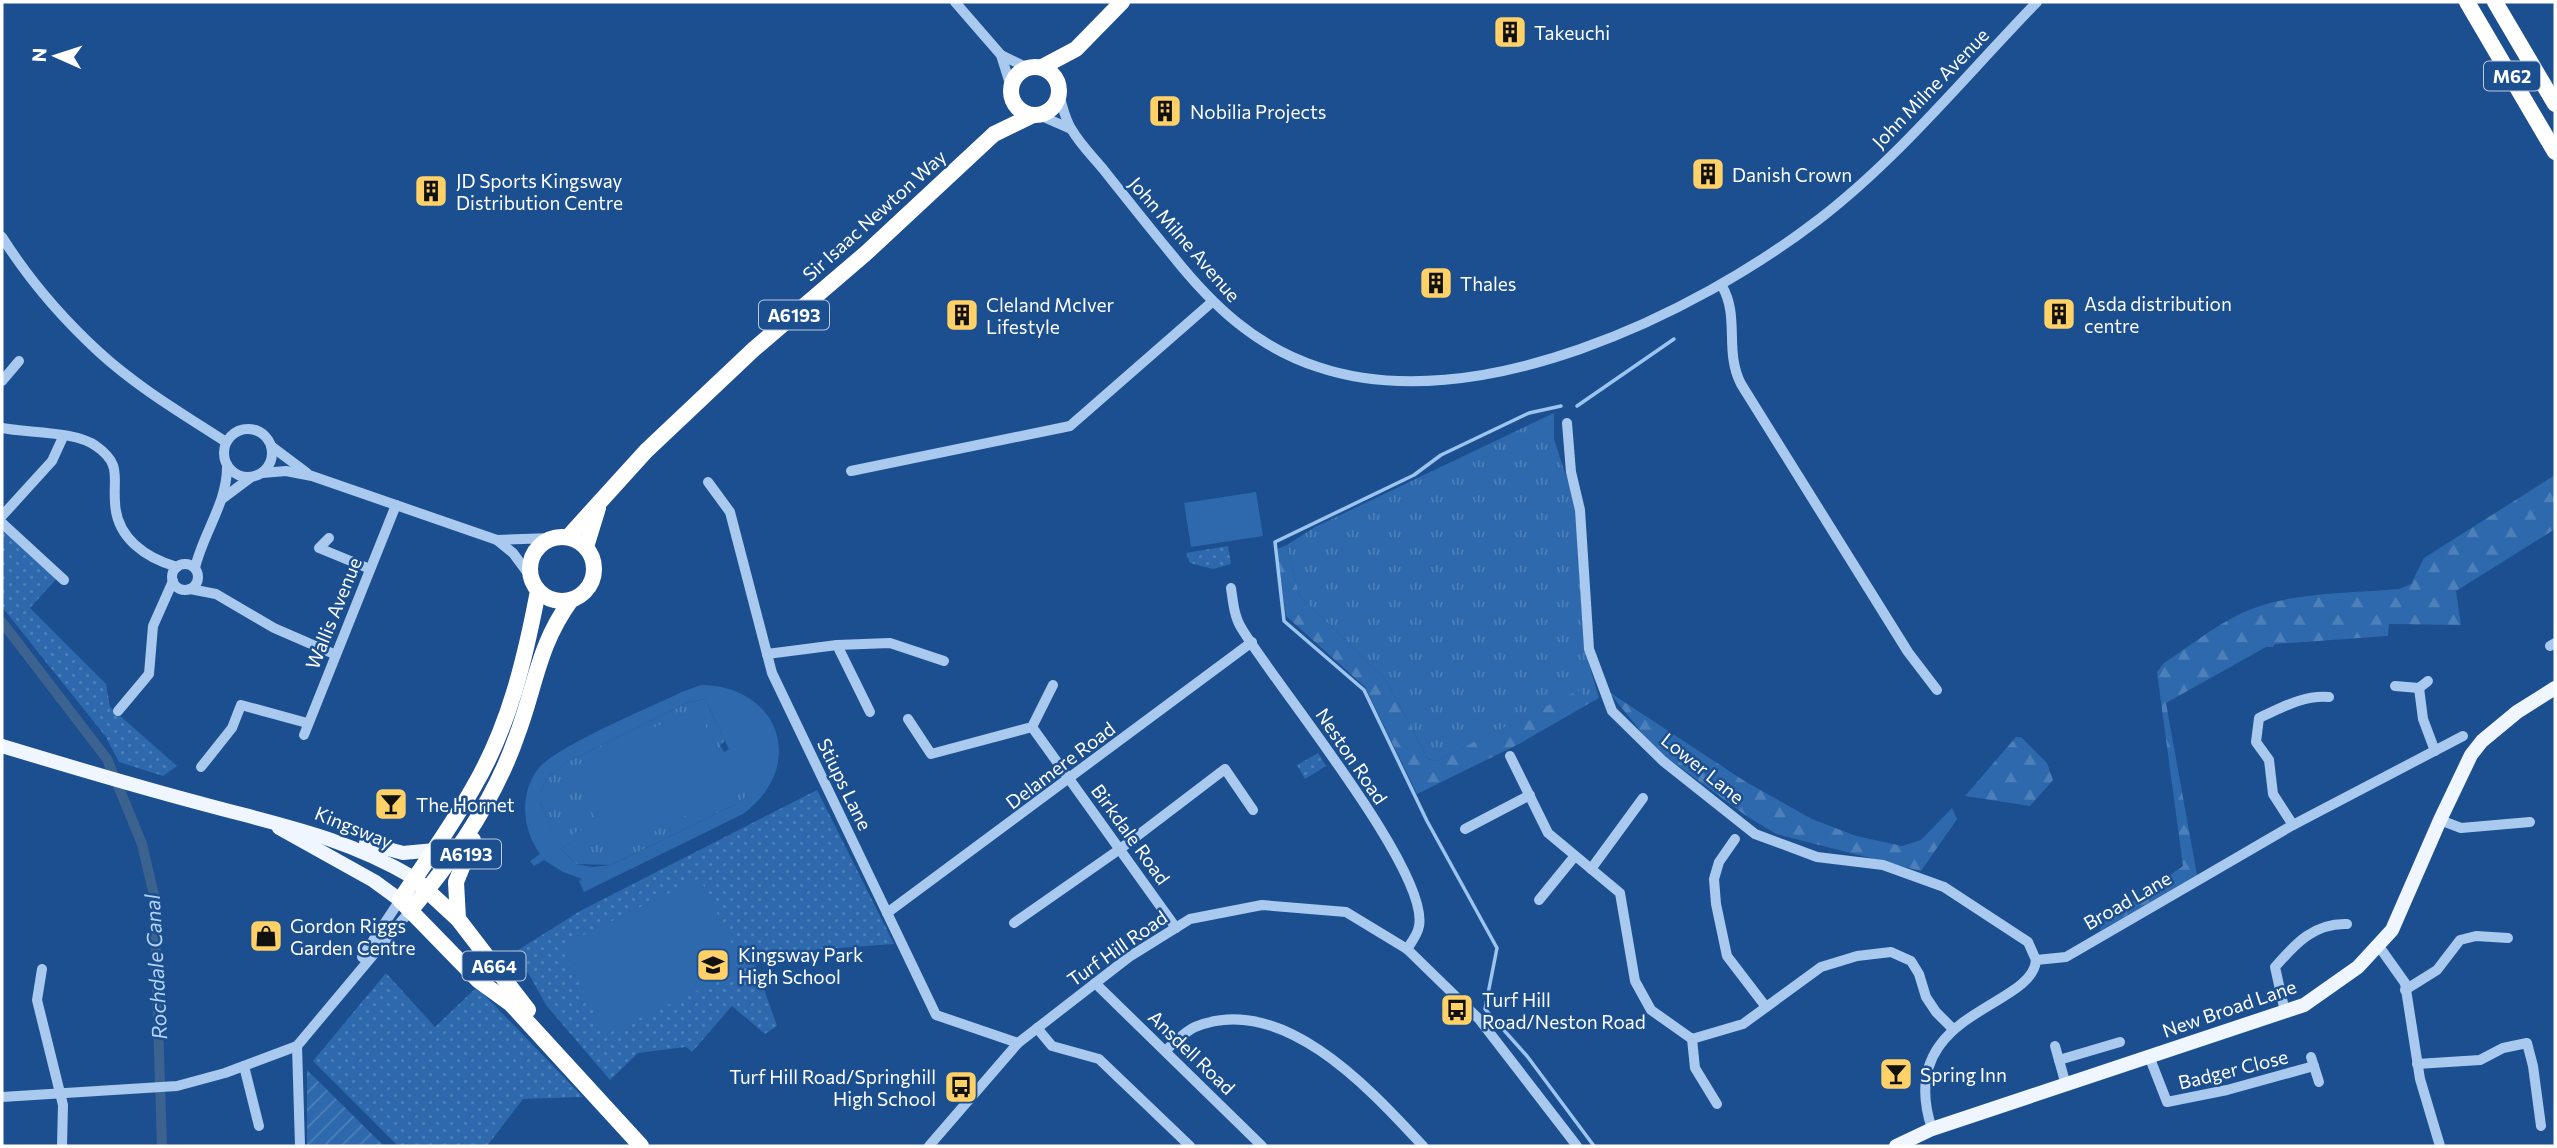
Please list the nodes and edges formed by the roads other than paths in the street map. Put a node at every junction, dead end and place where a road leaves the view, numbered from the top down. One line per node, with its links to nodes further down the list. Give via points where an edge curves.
1 (955, 2): 7 (street)
2 (1122, 2): 6 (highway)
3 (2037, 2): 18 (street, John Milne Avenue, via 1858,187)
4 (2467, 2): 15 (highway, M62)
5 (2495, 2): 11 (highway, M62)
6 (1076, 49): 8 (highway); 9 (highway)
7 (1001, 55): 8 (street); 10 (street)
8 (1035, 68): 9 (highway, via 1055,77); 10 (highway, A6193, via 1017,75)
9 (1059, 90): 12 (highway, A6193, via 1052,108); 13 (street, John Milne Avenue)
10 (1012, 92): 12 (highway, via 1019,109); 14 (highway, Sir Isaac Newton Way / A6193)
11 (2555, 104)
12 (1036, 115): 13 (street, John Milne Avenue); 14 (highway, Sir Isaac Newton Way / A6193)
13 (1071, 129): 19 (street, John Milne Avenue)
14 (994, 134): 34 (highway, Sir Isaac Newton Way / A6193, via 754,349)
15 (2555, 152)
16 (2, 237): 17 (street)
17 (6, 255): 25 (street, via 99,352)
18 (1722, 286): 19 (street, John Milne Avenue, via 1636,327 1566,352 1489,372 1414,382 1351,376 1307,364 1248,332); 62 (street, via 1732,308 1731,352 1741,384 1908,652)
19 (1212, 302): 28 (street, via 1070,426)
20 (19, 360): 21 (street)
21 (4, 375)
22 (2, 428): 24 (street)
23 (1571, 428): 101 (street, Lower Lane, via 1571,472 1580,510 1589,649 1618,717 1663,761 1755,834 1816,857 1883,865 1944,887 2028,942)
24 (63, 437): 36 (street, via 52,461); 45 (street, via 95,444 111,460 117,480 114,503 122,527 134,546)
25 (226, 442): 26 (street, via 235,432 251,429 265,435); 27 (street, via 223,454)
26 (271, 446): 29 (street, via 272,460); 30 (street)
27 (227, 465): 31 (street, via 236,475); 33 (street)
28 (851, 471)
29 (262, 473): 30 (street); 31 (street)
30 (312, 476): 35 (street)
31 (250, 478): 33 (street)
32 (708, 482): 57 (street, Stiups Lane, via 730,512)
33 (222, 499): 41 (street)
34 (600, 502): 39 (highway, Sir Isaac Newton Way / A6193); 42 (highway, Sir Isaac Newton Way / A6193)
35 (396, 505): 40 (street); 43 (street, Wallis Avenue)
36 (2, 516)
37 (2, 523): 47 (street)
38 (329, 538): 43 (street, via 319,548)
39 (560, 538): 40 (street); 42 (highway); 46 (highway, A6193, via 536,549)
40 (497, 540): 46 (street)
41 (200, 545): 44 (street); 45 (street)
42 (586, 547): 52 (highway, A6193, via 592,557 593,578 588,588)
43 (370, 569): 56 (street, Wallis Avenue)
44 (196, 571): 45 (street); 49 (street, via 195,584); 51 (street)
45 (176, 572): 49 (street); 53 (street)
46 (530, 576): 50 (highway)
47 (64, 580)
48 (1230, 588): 54 (street, Neston Road, via 1241,628)
49 (187, 589): 51 (street); 53 (street)
50 (538, 591): 52 (highway, via 553,600); 88 (highway, A6193, via 527,650 500,730 474,787)
51 (216, 594): 56 (street, via 274,628)
52 (571, 600): 76 (highway, A6193, via 551,628 516,741)
53 (163, 608): 64 (street, via 153,626 149,674)
54 (1252, 642): 75 (street, Delamere Road); 100 (street, Neston Road, via 1337,761 1394,852 1419,909 1419,927)
55 (837, 645): 57 (street); 58 (street, via 890,643); 65 (street)
56 (334, 654): 67 (street, Wallis Avenue)
57 (767, 654): 93 (street, Stiups Lane)
58 (944, 662)
59 (1053, 685): 68 (street)
60 (2395, 686): 72 (street, via 2423,685 2423,719)
61 (2555, 688): 80 (main road, New Broad Lane, via 2482,741)
62 (1937, 690)
63 (2329, 697): 83 (street, via 2310,696 2259,718 2256,743 2269,760 2273,794)
64 (118, 711)
65 (870, 712)
66 (908, 719): 68 (street, via 931,754)
67 (307, 723): 69 (street, Wallis Avenue); 74 (street, via 241,705 232,729)
68 (1032, 727): 75 (street, Birkdale Road)
69 (304, 735)
70 (2463, 736): 72 (street, Broad Lane)
71 (2, 746): 81 (main road, Kingsway / A664)
72 (2435, 751): 83 (street, Broad Lane)
73 (1510, 757): 77 (street)
74 (201, 767)
75 (1070, 780): 87 (street, Birkdale Road); 93 (street, Delamere Road)
76 (492, 792): 91 (highway, A6193); 94 (highway, A6193, via 459,871)
77 (1530, 795): 85 (street); 89 (street, via 1548,833)
78 (1643, 798): 90 (street)
79 (1253, 810): 87 (street, via 1225,769)
80 (2440, 820): 82 (street, via 2461,828); 99 (main road, New Broad Lane, via 2392,930)
81 (265, 821): 84 (main road, Kingsway / A664); 91 (main road, Kingsway / A664, via 374,881)
82 (2530, 822)
83 (2293, 825): 101 (street, Broad Lane, via 2066,957)
84 (300, 828): 88 (main road, A664, via 398,852); 91 (main road, Kingsway / A664, via 360,849)
85 (1465, 829)
86 (1735, 839): 105 (street, via 1718,862 1716,904 1727,956)
87 (1120, 849): 95 (street); 97 (street, Birkdale Road)
88 (435, 850): 91 (highway, A6193)
89 (1574, 857): 90 (street); 92 (street)
90 (1591, 869): 109 (street, via 1620,893 1635,981 1651,1010)
91 (413, 895): 94 (highway, Kingsway / A664); 113 (street); 114 (highway, Kingsway / A664, via 478,980 511,1004)
92 (1539, 900)
93 (887, 913): 111 (street, Stiups Lane, via 936,1014)
94 (458, 919): 114 (highway, Kingsway / A664, via 524,1004)
95 (1014, 923)
96 (2347, 924): 106 (street, via 2331,923 2305,934 2275,967)
97 (1176, 928): 100 (street, Turf Hill Road, via 1190,919 1262,905 1346,912); 103 (street, Turf Hill Road)
98 (2508, 938): 104 (street, via 2460,940 2437,970)
99 (2378, 945): 104 (street); 106 (main road, New Broad Lane, via 2347,975 2304,1005)
100 (1407, 950): 135 (street, Turf Hill Road, via 1479,1019)
101 (2036, 960): 108 (street, via 2034,971 2023,981)
102 (42, 969): 122 (street, via 37,999)
103 (1095, 983): 107 (street, Turf Hill Road); 115 (street, Ansdell Road)
104 (2405, 990): 118 (street)
105 (1766, 1007): 108 (street, via 1821,967 1891,952 1911,961 1926,997); 109 (street, via 1744,1024)
106 (2285, 1012): 116 (main road, New Broad Lane)
107 (1037, 1028): 111 (street, Turf Hill Road); 132 (street, via 1052,1046 1099,1059)
108 (1953, 1029): 127 (street, via 1925,1072 1923,1103)
109 (1692, 1039): 124 (street, via 1695,1069)
110 (2120, 1042): 117 (street)
111 (1018, 1043): 131 (street, Turf Hill Road)
112 (2055, 1045): 117 (street)
113 (297, 1046): 119 (street); 129 (street)
114 (551, 1048): 130 (highway, Kingsway / A664)
115 (1166, 1050): 133 (street, Ansdell Road); 134 (street, via 1195,1027 1230,1020 1273,1026 1317,1046 1386,1106)
116 (2149, 1056): 120 (street, Badger Close, via 2167,1102 2227,1090 2313,1061); 121 (main road, New Broad Lane)
117 (2059, 1060): 121 (street)
118 (2417, 1065): 126 (street, via 2480,1060 2527,1043); 137 (street)
119 (244, 1066): 122 (street, via 177,1086); 125 (street)
120 (2319, 1082)
121 (2066, 1085): 127 (main road, New Broad Lane)
122 (59, 1094): 123 (street); 128 (street)
123 (2, 1097)
124 (1717, 1104)
125 (259, 1126)
126 (2541, 1126)
127 (1932, 1129): 136 (main road)
128 (62, 1146)
129 (300, 1146)
130 (641, 1146)
131 (929, 1146)
132 (1190, 1146)
133 (1262, 1146)
134 (1423, 1146)
135 (1577, 1146)
136 (1896, 1146)
137 (2440, 1146)

